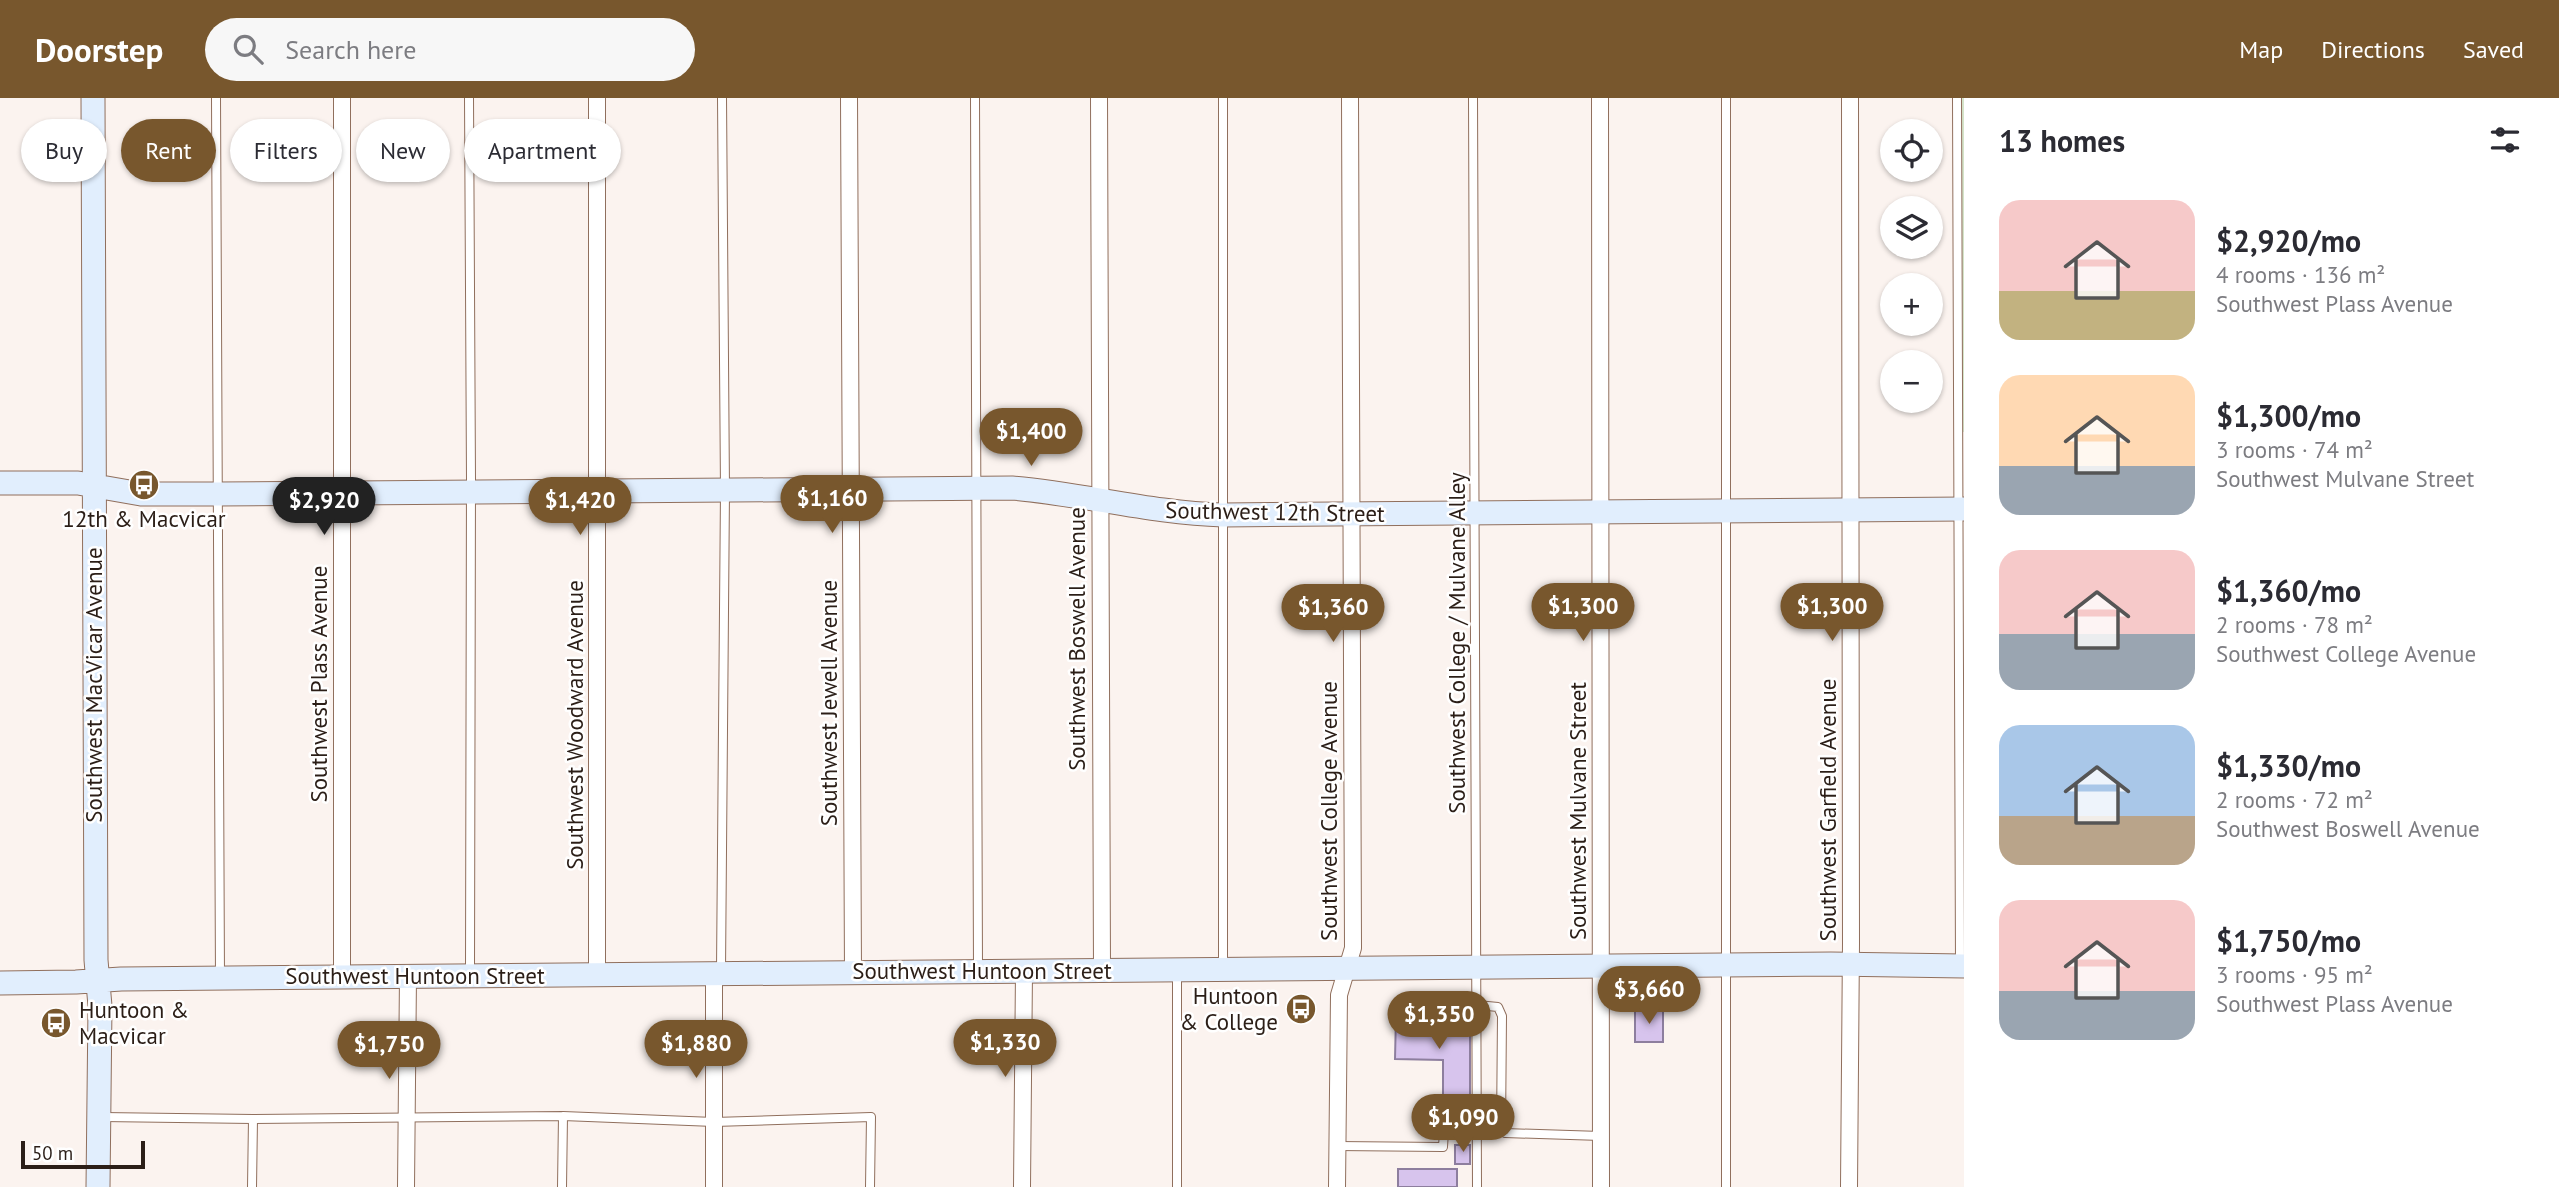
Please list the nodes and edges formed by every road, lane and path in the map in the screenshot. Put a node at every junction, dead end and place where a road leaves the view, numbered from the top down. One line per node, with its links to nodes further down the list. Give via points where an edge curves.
1 (93, 98): 18 (main road, Southwest MacVicar Avenue)
2 (216, 98): 25 (lane)
3 (342, 98): 24 (street, Southwest Plass Avenue)
4 (469, 98): 23 (lane)
5 (597, 98): 22 (street, Southwest Woodward Avenue)
6 (722, 98): 21 (lane)
7 (849, 98): 19 (street, Southwest Jewell Avenue)
8 (975, 98): 20 (lane)
9 (1099, 98): 26 (street, Southwest Boswell Avenue)
10 (1223, 98): 32 (lane)
11 (1350, 98): 33 (street, Southwest College Avenue)
12 (1473, 98): 31 (lane, Southwest College / Mulvane Alley)
13 (1600, 98): 30 (street, Southwest Mulvane Street)
14 (1726, 98): 29 (lane)
15 (1850, 98): 28 (street, Southwest Garfield Avenue)
16 (1957, 98): 27 (lane)
17 (0, 483): 18 (main road, Southwest 12th Street)
18 (94, 486): 25 (main road, Southwest 12th Street, via 141,494); 52 (main road, Southwest MacVicar Avenue)
19 (850, 488): 20 (main road, Southwest 12th Street); 21 (main road, Southwest 12th Street); 45 (street, Southwest Jewell Avenue)
20 (976, 488): 26 (main road, Southwest 12th Street); 42 (lane)
21 (725, 490): 22 (main road, Southwest 12th Street); 46 (lane)
22 (598, 491): 23 (main road, Southwest 12th Street); 47 (street, Southwest Woodward Avenue)
23 (471, 492): 24 (main road, Southwest 12th Street); 48 (lane)
24 (342, 493): 25 (main road, Southwest 12th Street); 49 (street, Southwest Plass Avenue)
25 (217, 494): 51 (lane)
26 (1099, 500): 32 (main road, Southwest 12th Street); 44 (street, Southwest Boswell Avenue)
27 (1961, 509): 28 (main road, Southwest 12th Street); 36 (lane)
28 (1851, 510): 29 (main road, Southwest 12th Street); 34 (street, Southwest Garfield Avenue)
29 (1727, 511): 30 (main road, Southwest 12th Street); 35 (lane)
30 (1601, 513): 31 (main road, Southwest 12th Street); 37 (street, Southwest Mulvane Street)
31 (1476, 514): 33 (main road, Southwest 12th Street); 39 (lane, Southwest College / Mulvane Alley)
32 (1223, 515): 33 (main road, Southwest 12th Street); 41 (lane)
33 (1351, 515): 38 (street, Southwest College Avenue, via 1353,947)
34 (1850, 965): 35 (main road, Southwest Huntoon Street); 36 (main road, Southwest Huntoon Street); 76 (street, Southwest Garfield Avenue)
35 (1727, 966): 37 (main road, Southwest Huntoon Street); 75 (lane)
36 (1962, 966)
37 (1602, 967): 39 (main road, Southwest Huntoon Street); 62 (street, Southwest Mulvane Street)
38 (1348, 968): 39 (main road, Southwest Huntoon Street); 41 (main road, Southwest Huntoon Street); 63 (street, Southwest College Avenue, via 1339,995)
39 (1477, 968): 54 (lane, Southwest College / Mulvane Alley)
40 (1177, 970): 41 (main road, Southwest Huntoon Street); 44 (main road, Southwest Huntoon Street); 71 (lane)
41 (1223, 970)
42 (978, 971): 43 (main road, Southwest Huntoon Street); 45 (main road, Southwest Huntoon Street)
43 (1024, 971): 44 (main road, Southwest Huntoon Street); 70 (street)
44 (1102, 971)
45 (853, 972): 46 (main road, Southwest Huntoon Street)
46 (718, 973): 47 (main road, Southwest Huntoon Street); 59 (street)
47 (597, 974): 48 (main road, Southwest Huntoon Street)
48 (470, 975): 50 (main road, Southwest Huntoon Street)
49 (342, 976): 50 (main road, Southwest Huntoon Street); 51 (main road, Southwest Huntoon Street)
50 (408, 976): 57 (street)
51 (220, 978): 52 (main road, Southwest Huntoon Street)
52 (98, 980): 53 (main road, Southwest Huntoon Street); 56 (main road, Southwest MacVicar Avenue)
53 (0, 983)
54 (1478, 1005): 60 (lane, via 1498,1007 1502,1016); 61 (lane, Southwest College / Mulvane Alley)
55 (563, 1116): 57 (lane); 59 (lane); 67 (lane)
56 (99, 1117): 58 (lane); 64 (main road, Southwest MacVicar Avenue)
57 (407, 1117): 58 (lane); 66 (street)
58 (253, 1119): 65 (lane)
59 (714, 1122): 68 (street); 69 (lane, via 871,1117)
60 (1501, 1130): 61 (lane); 62 (lane)
61 (1477, 1131): 63 (lane, via 1444,1131 1443,1147); 73 (lane, Southwest College / Mulvane Alley)
62 (1601, 1136): 74 (street, Southwest Mulvane Street)
63 (1338, 1146): 72 (street, Southwest College Avenue)
64 (98, 1187)
65 (252, 1187)
66 (406, 1187)
67 (562, 1187)
68 (713, 1187)
69 (870, 1187)
70 (1022, 1187)
71 (1177, 1187)
72 (1337, 1187)
73 (1476, 1187)
74 (1601, 1187)
75 (1726, 1187)
76 (1849, 1187)

